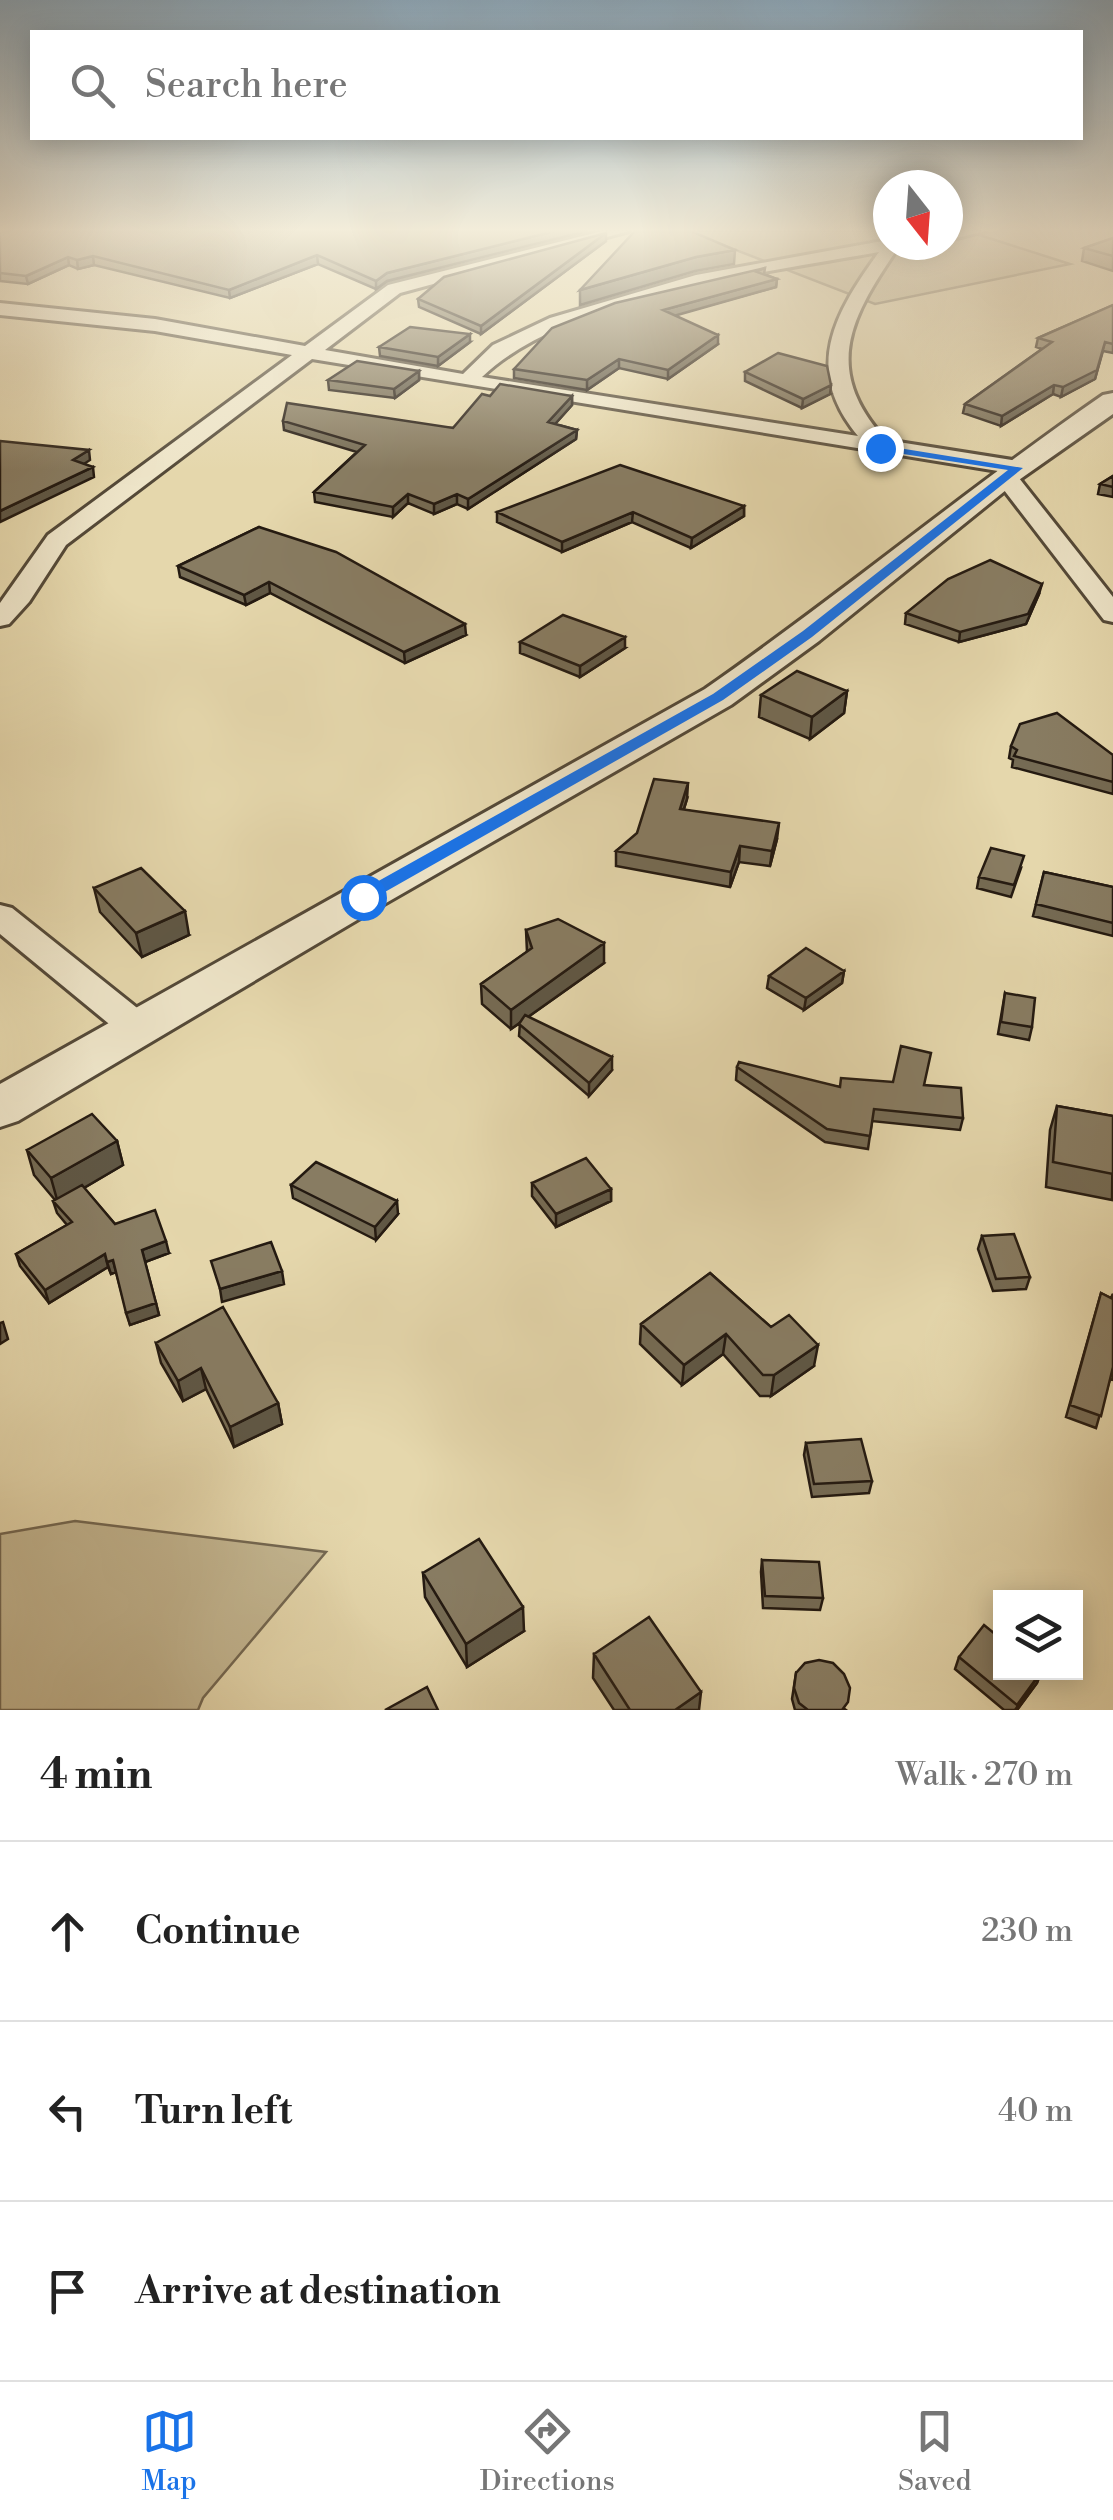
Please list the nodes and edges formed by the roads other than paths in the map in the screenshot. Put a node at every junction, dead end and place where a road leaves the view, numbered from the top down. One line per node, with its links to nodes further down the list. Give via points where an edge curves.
1 (17, 311): 5 (street)
2 (363, 311): 5 (street)
3 (594, 311): 6 (street, via 500,348)
4 (849, 311): 8 (street, via 836,346 847,405)
5 (308, 350): 6 (street); 11 (street, via 57,540)
6 (467, 381): 8 (street)
7 (1113, 401): 9 (street)
8 (880, 448): 9 (street)
9 (1011, 472): 10 (street); 13 (street, via 718,697)
10 (1113, 614)
11 (0, 618)
12 (0, 916): 13 (street)
13 (138, 1028): 14 (street)
14 (0, 1108)

